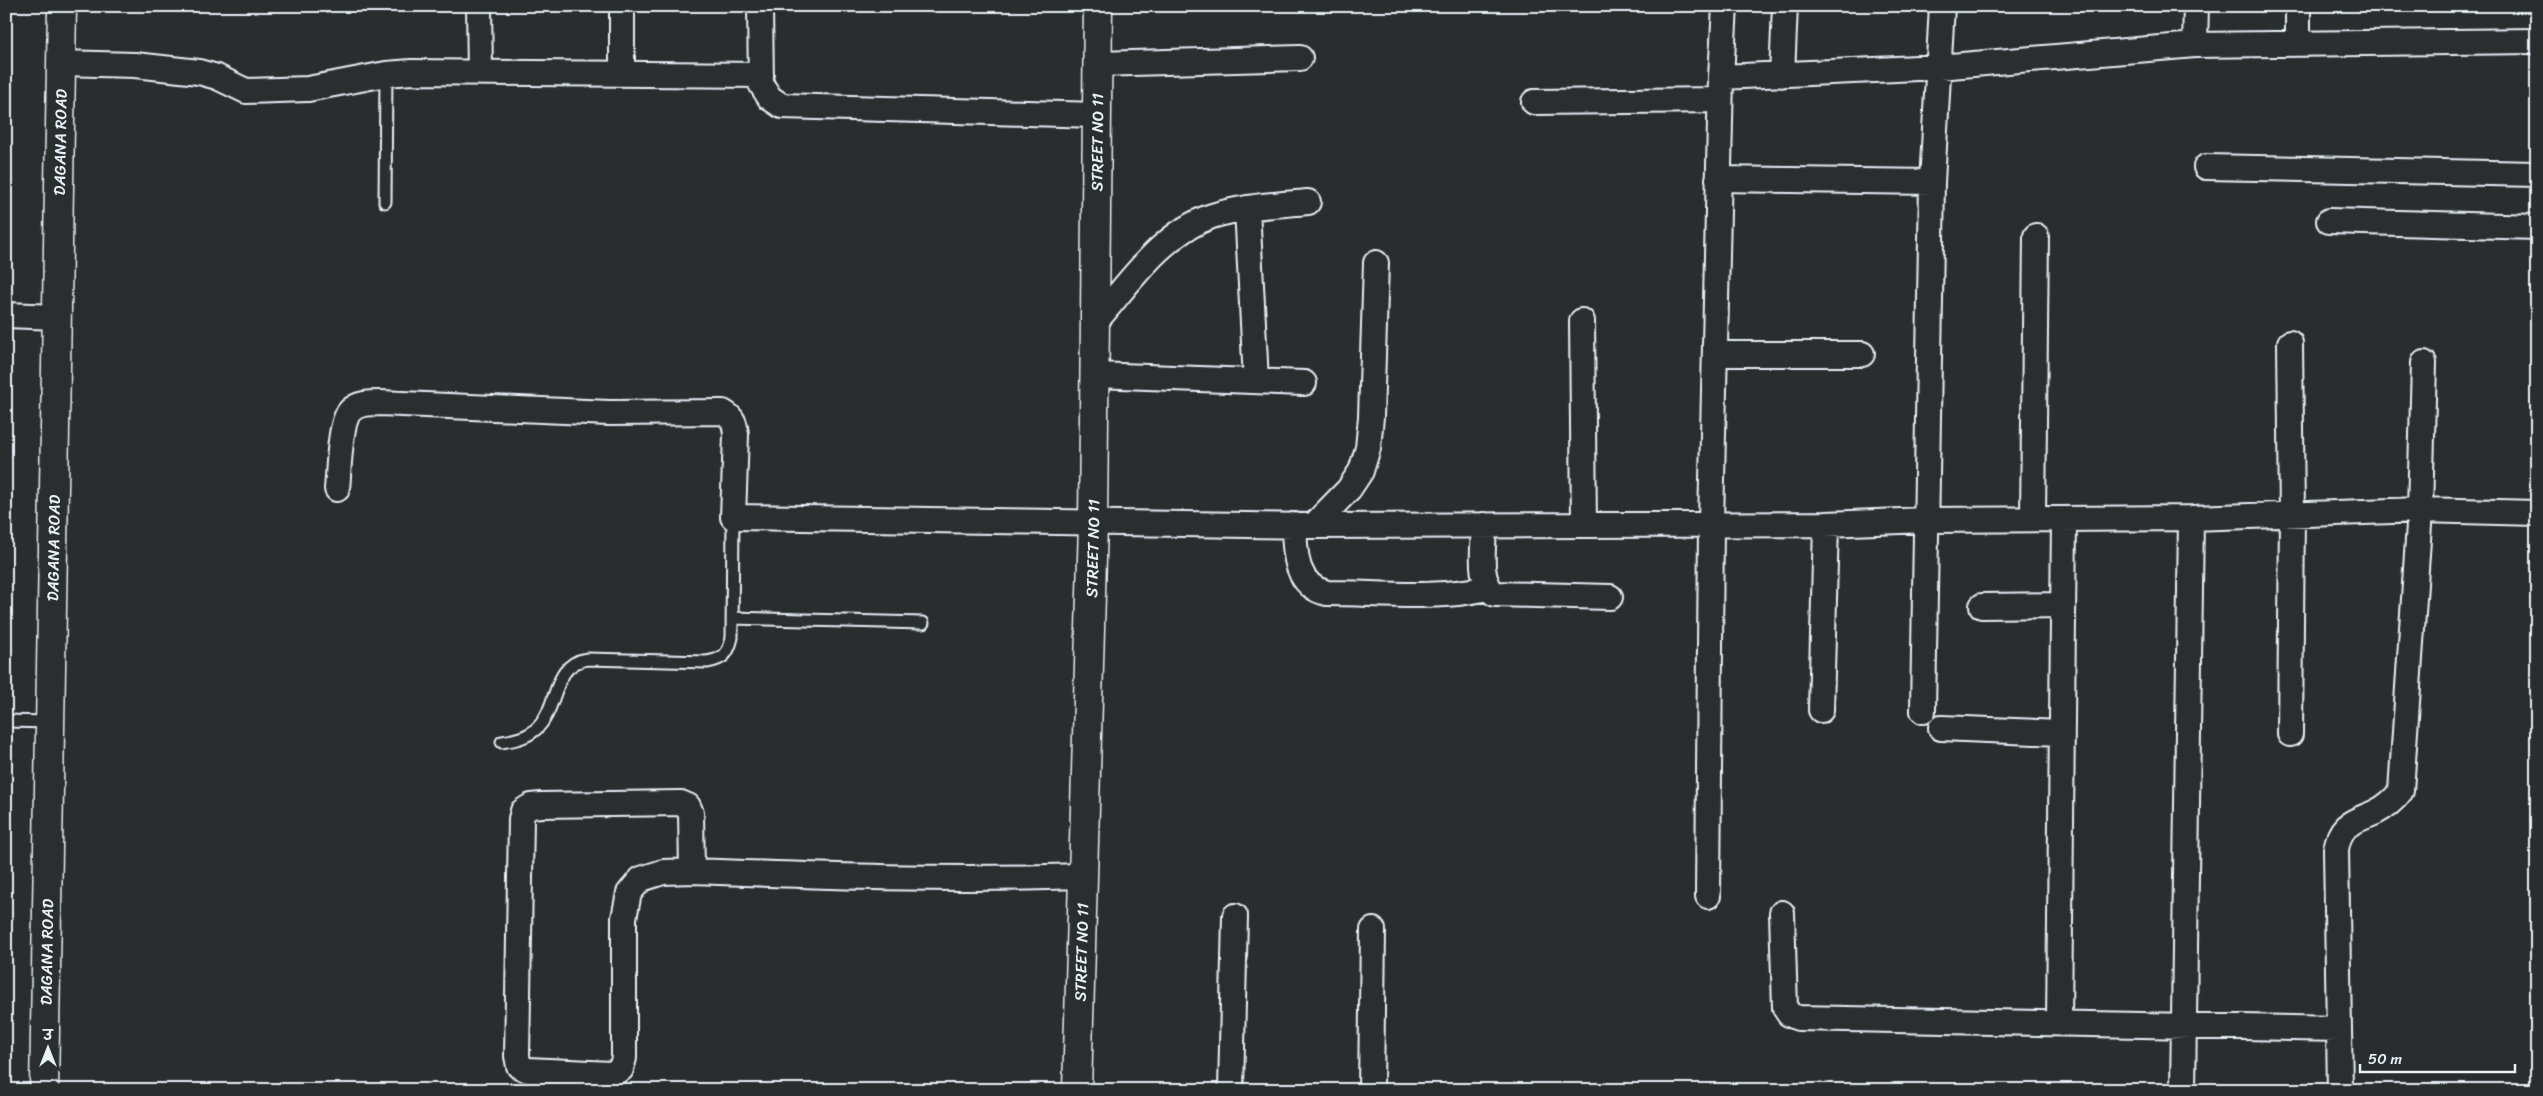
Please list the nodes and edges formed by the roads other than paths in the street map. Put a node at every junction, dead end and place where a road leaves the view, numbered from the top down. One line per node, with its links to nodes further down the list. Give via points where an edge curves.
1 (62, 6): 15 (street, DAGANA ROAD)
2 (480, 6): 18 (street)
3 (622, 6): 20 (street)
4 (760, 6): 21 (street)
5 (1098, 6): 16 (street, STREET NO 11)
6 (1725, 6): 23 (street)
7 (1785, 6): 22 (street)
8 (1942, 6): 17 (street)
9 (2196, 6): 13 (street)
10 (2298, 6): 12 (street)
11 (2537, 41): 12 (street)
12 (2298, 44): 13 (street)
13 (2195, 45): 17 (street)
14 (1300, 58): 16 (street)
15 (60, 63): 19 (street, via 135,65 199,72 246,91 308,89); 38 (street, DAGANA ROAD)
16 (1098, 64): 25 (street, STREET NO 11)
17 (1939, 67): 22 (street); 29 (street)
18 (480, 72): 19 (street); 20 (street)
19 (386, 74): 30 (lane)
20 (622, 74): 21 (street)
21 (761, 75): 25 (street, via 761,84 770,98 782,106)
22 (1782, 75): 23 (street)
23 (1720, 88): 24 (street); 28 (street)
24 (1534, 102)
25 (1097, 114): 39 (street, STREET NO 11)
26 (2206, 167): 27 (street)
27 (2537, 174)
28 (1718, 179): 29 (street); 42 (street)
29 (1932, 182): 56 (street)
30 (385, 202)
31 (1308, 202): 32 (street)
32 (1247, 208): 39 (street, via 1212,216 1183,230 1160,248); 46 (street)
33 (2329, 221): 34 (street)
34 (2537, 227)
35 (2036, 236): 53 (street)
36 (1376, 264): 60 (street, via 1368,448 1361,471 1349,489)
37 (6, 315): 38 (street)
38 (57, 317): 72 (street, DAGANA ROAD)
39 (1097, 320): 45 (street, STREET NO 11)
40 (1582, 321): 62 (street)
41 (2290, 343): 51 (street)
42 (1715, 354): 43 (street); 58 (street)
43 (1862, 354)
44 (2424, 363): 49 (street)
45 (1095, 376): 46 (street); 57 (street, STREET NO 11)
46 (1256, 381): 47 (street)
47 (1304, 383)
48 (337, 489): 52 (street, via 345,423 350,411 363,404 609,413 710,411 723,412 735,424)
49 (2420, 510): 50 (street); 51 (street); 85 (street, via 2401,792 2378,811 2344,827 2338,838)
50 (2537, 512)
51 (2292, 515): 54 (street); 75 (street)
52 (733, 517): 57 (street); 67 (lane)
53 (2033, 518): 55 (street); 56 (street)
54 (2191, 518): 55 (street); 84 (street)
55 (2064, 519): 65 (street)
56 (1926, 520): 59 (street); 70 (street)
57 (1093, 523): 60 (street); 78 (street, STREET NO 11)
58 (1711, 524): 59 (street); 62 (street); 79 (street)
59 (1826, 524): 69 (street)
60 (1304, 526): 61 (street); 63 (street, via 1295,552 1305,580 1314,590 1328,593 1446,594)
61 (1484, 526): 62 (street); 63 (street, via 1484,579)
62 (1584, 526)
63 (1487, 588): 64 (street, via 1495,594 1506,595)
64 (1610, 597)
65 (2063, 605): 66 (street); 74 (street)
66 (1982, 606)
67 (732, 618): 68 (lane); 76 (lane, via 729,652 720,660 575,661 566,669 547,714 535,730 519,739)
68 (923, 623)
69 (1821, 710)
70 (1923, 711)
71 (6, 721): 72 (lane)
72 (49, 722): 86 (street, DAGANA ROAD)
73 (1941, 728): 74 (street)
74 (2061, 733): 83 (street)
75 (2290, 734)
76 (502, 742)
77 (692, 871): 77 (street, via 691,813 688,806 541,805 523,811 517,1036 520,1066 528,1070 611,1074 621,1069 624,1058 624,918 630,893 641,879 663,872); 78 (street, via 995,880)
78 (1082, 876): 87 (street, STREET NO 11)
79 (1708, 896)
80 (1782, 913): 83 (street, via 1785,1008 1798,1018)
81 (1235, 916): 88 (street)
82 (1373, 930): 89 (street)
83 (2059, 1023): 84 (street)
84 (2184, 1027): 85 (street); 90 (street)
85 (2339, 1029): 91 (street)
86 (44, 1090)
87 (1078, 1090)
88 (1231, 1090)
89 (1371, 1090)
90 (2183, 1090)
91 (2340, 1090)

